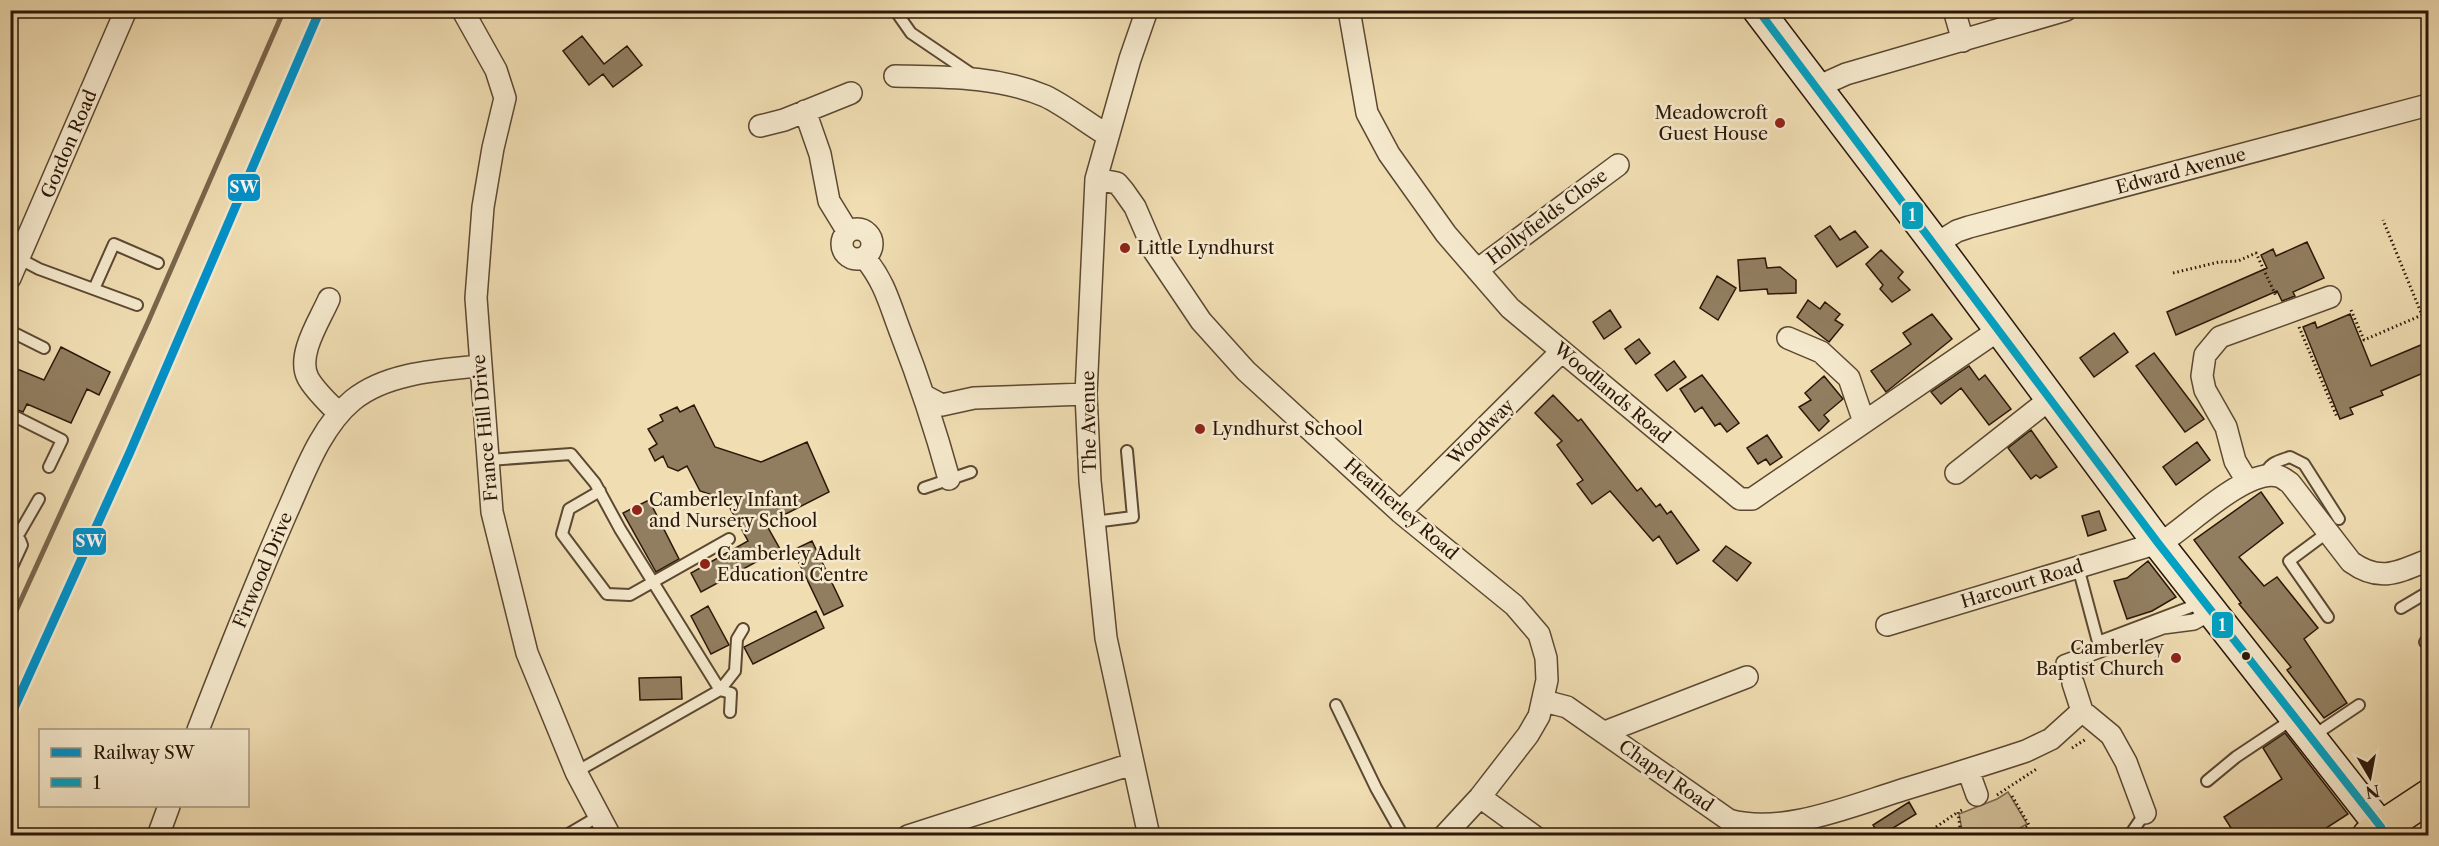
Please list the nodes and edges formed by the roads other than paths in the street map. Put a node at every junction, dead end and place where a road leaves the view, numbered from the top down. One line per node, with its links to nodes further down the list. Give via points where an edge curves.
1 (126, 10): 22 (street, Gordon Road)
2 (1147, 10): 17 (street, The Avenue)
3 (1349, 10): 23 (street, Woodlands Road, via 1367,113 1389,154)
4 (1758, 10): 12 (main road)
5 (1954, 10): 9 (street)
6 (2066, 10): 9 (street)
7 (463, 11): 33 (street, France Hill Drive, via 496,70 505,98 493,148 477,256)
8 (897, 13): 11 (lane, via 911,33)
9 (1963, 41): 12 (street, via 1846,74)
10 (895, 76): 11 (street)
11 (981, 80): 17 (street, via 1046,97)
12 (1817, 87): 20 (main road)
13 (851, 93): 15 (street)
14 (2428, 105): 20 (street, Edward Avenue, via 1969,227)
15 (805, 111): 16 (street); 35 (street, via 820,154 829,201 848,232 863,230 871,239 871,249 865,258 881,278)
16 (760, 126)
17 (1107, 135): 19 (street, The Avenue)
18 (1618, 165): 23 (street, Hollyfields Close)
19 (1096, 179): 34 (street, The Avenue); 50 (street, Heatherley Road, via 1117,183 1123,190 1154,251 1208,329 1291,414)
20 (1936, 244): 28 (main road)
21 (158, 263): 24 (lane, via 114,244)
22 (15, 269): 24 (lane)
23 (1477, 270): 32 (street, Woodlands Road, via 1510,308)
24 (94, 289): 27 (lane)
25 (2330, 297): 46 (street, via 2220,337 2205,355 2205,390 2226,427 2235,461)
26 (328, 298): 38 (street, via 305,369 315,388)
27 (137, 305)
28 (2000, 329): 36 (main road); 39 (street, Woodlands Road)
29 (10, 331): 31 (lane)
30 (1788, 338): 39 (street, via 1821,352 1849,378)
31 (44, 348)
32 (1562, 351): 39 (street, Woodlands Road, via 1745,501); 50 (street, Woodway)
33 (479, 366): 38 (street, Firwood Drive, via 404,377 372,388); 41 (street, France Hill Drive)
34 (1086, 394): 35 (street, via 974,398 942,405); 51 (street, The Avenue)
35 (926, 396): 45 (street)
36 (2050, 399): 44 (street); 55 (main road)
37 (10, 414): 42 (lane, via 62,440)
38 (339, 414): 75 (street, Firwood Drive, via 304,475)
39 (1864, 422)
40 (1127, 452): 51 (lane, via 1133,517)
41 (489, 460): 48 (lane, via 571,454); 79 (street, France Hill Drive, via 492,512 527,653)
42 (49, 467)
43 (971, 472): 45 (lane)
44 (1956, 473)
45 (949, 479): 47 (lane)
46 (2256, 479): 52 (street, via 2279,476); 55 (street, Harcourt Road)
47 (924, 488)
48 (600, 491): 59 (lane); 59 (lane, via 569,508 562,534 607,594 630,595)
49 (39, 499): 53 (lane, via 20,532)
50 (1400, 512): 69 (street, Heatherley Road, via 1496,588 1531,622 1546,658)
51 (1094, 522): 77 (street, The Avenue, via 1106,638)
52 (2333, 525): 56 (street, via 2351,562 2363,571 2388,575); 63 (lane, via 2289,561)
53 (12, 535): 58 (lane, via 22,545)
54 (729, 539): 59 (lane)
55 (2158, 543): 57 (street, Harcourt Road); 61 (main road)
56 (2428, 560)
57 (2078, 567): 61 (lane, via 2098,642); 64 (street, Harcourt Road)
58 (10, 571)
59 (654, 583): 68 (lane)
60 (2428, 593): 62 (lane)
61 (2208, 607): 67 (street, via 2194,622 2163,626 2064,663); 74 (main road)
62 (2401, 608)
63 (2328, 617)
64 (1887, 626)
65 (743, 629): 68 (lane, via 737,639 735,670)
66 (1747, 677): 76 (street)
67 (2073, 683): 72 (street)
68 (720, 690): 73 (lane, via 731,693); 79 (lane)
69 (1544, 700): 76 (street, Chapel Road, via 1568,707); 81 (street, Heatherley Road, via 1528,735)
70 (1336, 705): 94 (lane)
71 (2360, 705): 74 (lane)
72 (2082, 711): 78 (street, Chapel Road, via 2040,746); 85 (street, via 2111,735)
73 (730, 712)
74 (2302, 728): 80 (lane, via 2236,756); 88 (main road)
75 (198, 729)
76 (1605, 732): 87 (street, Chapel Road, via 1729,820)
77 (1132, 764): 92 (street); 93 (street, The Avenue)
78 (1968, 770): 83 (street); 87 (street, Chapel Road)
79 (576, 772): 86 (street, France Hill Drive)
80 (2207, 781)
81 (1480, 797): 95 (street, Heatherley Road); 96 (street)
82 (2428, 797): 88 (main road)
83 (1984, 798)
84 (169, 807): 89 (street)
85 (2145, 813): 97 (lane)
86 (599, 816): 90 (lane); 91 (street, France Hill Drive)
87 (1785, 829)
88 (2375, 831)
89 (158, 836)
90 (565, 836)
91 (610, 836)
92 (908, 836)
93 (1149, 836)
94 (1403, 836)
95 (1444, 836)
96 (1534, 836)
97 (2126, 836)

